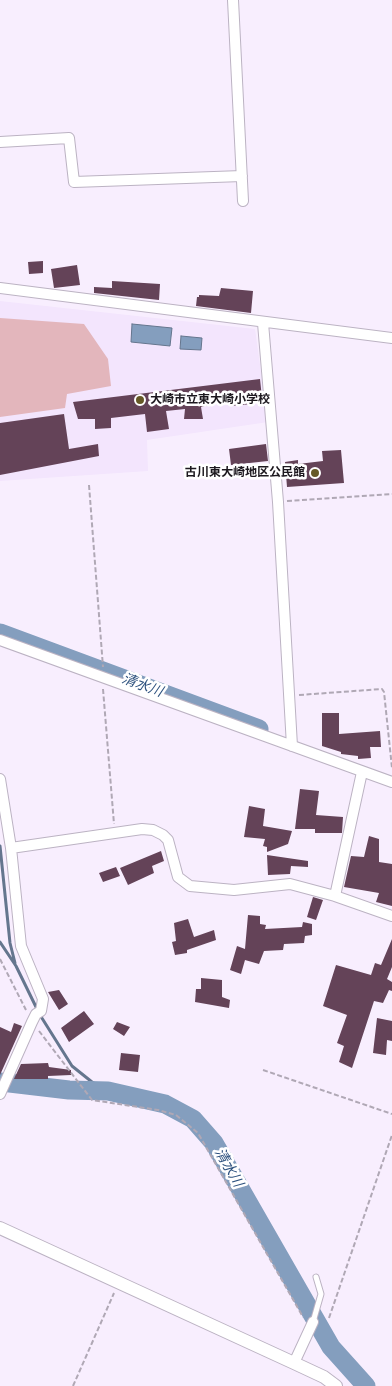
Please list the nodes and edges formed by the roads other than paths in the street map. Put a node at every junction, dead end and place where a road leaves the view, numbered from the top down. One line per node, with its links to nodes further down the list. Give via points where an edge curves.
1 (233, 0): 3 (street)
2 (0, 142): 3 (street, via 69,138 74,182)
3 (242, 176): 4 (street)
4 (243, 201)
5 (0, 288): 6 (street)
6 (263, 323): 7 (street); 9 (street, via 278,502)
7 (392, 338)
8 (0, 640): 9 (street, via 102,672)
9 (292, 746): 10 (street)
10 (362, 772): 12 (street); 14 (street)
11 (0, 779): 13 (street)
12 (392, 782)
13 (11, 848): 14 (street, via 153,830 168,840 178,876 190,886 234,890 290,884); 16 (street, via 21,946 43,999)
14 (335, 896): 15 (street)
15 (392, 916)
16 (3, 1087)
17 (0, 1228): 20 (street)
18 (316, 1277): 19 (lane, via 321,1294)
19 (313, 1322): 20 (street)
20 (294, 1363): 21 (street)
21 (322, 1381): 22 (street)
22 (336, 1386)

